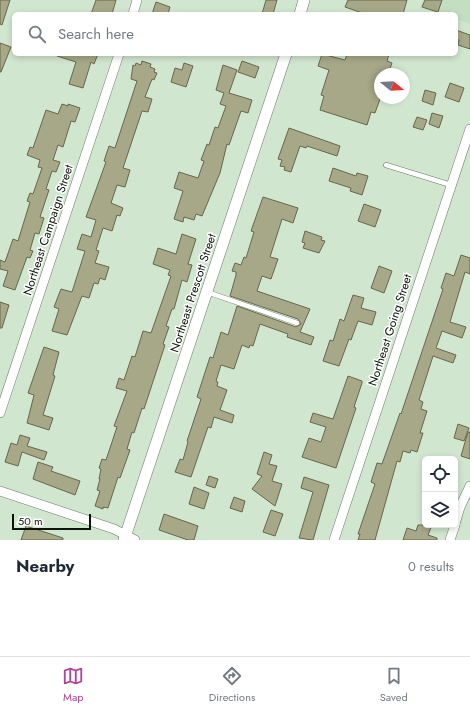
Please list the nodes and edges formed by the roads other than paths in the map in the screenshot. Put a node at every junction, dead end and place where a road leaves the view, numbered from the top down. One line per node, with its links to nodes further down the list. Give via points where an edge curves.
1 (137, 0): 3 (street)
2 (304, 0): 4 (street)
3 (133, 12)
4 (301, 12)
5 (118, 56): 12 (street, Northeast Campaign Street)
6 (285, 56): 10 (street, Northeast Prescott Street)
7 (470, 128): 9 (street, Northeast Going Street)
8 (386, 165): 9 (lane)
9 (451, 185): 18 (street, Northeast Going Street)
10 (207, 292): 11 (lane); 17 (street, Northeast Prescott Street)
11 (297, 323)
12 (0, 413)
13 (470, 486): 15 (street)
14 (0, 491): 17 (street, via 114,529)
15 (458, 514)
16 (454, 528): 19 (street)
17 (129, 538)
18 (334, 540)
19 (450, 540)

